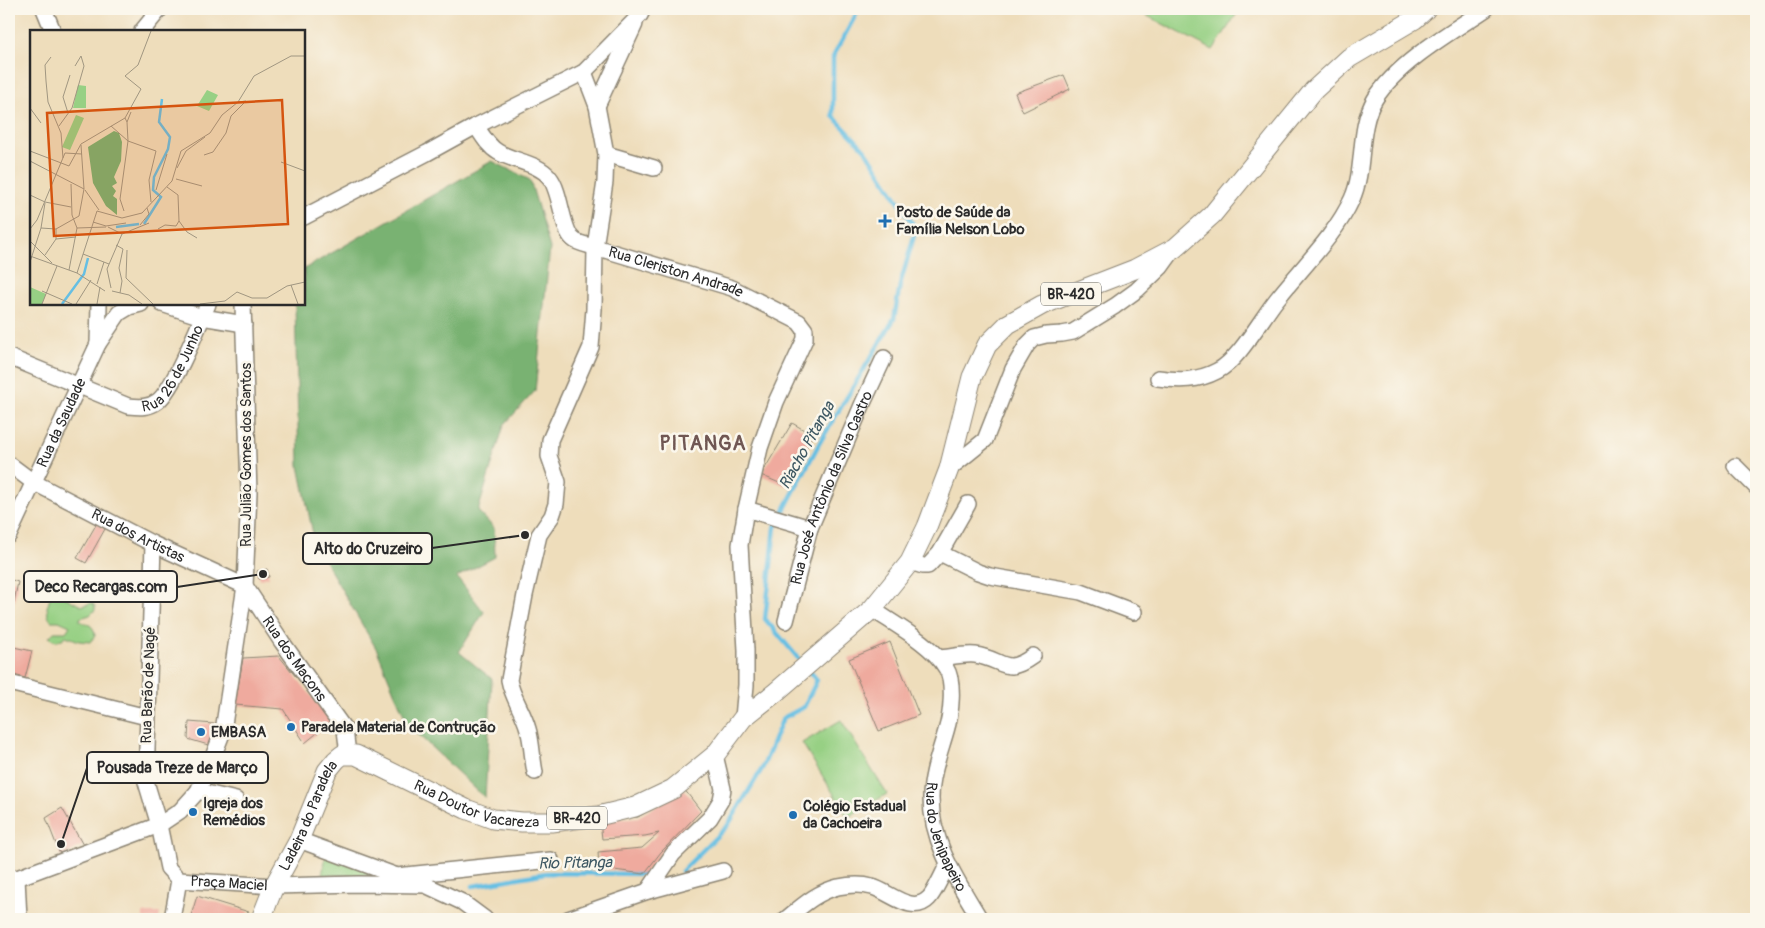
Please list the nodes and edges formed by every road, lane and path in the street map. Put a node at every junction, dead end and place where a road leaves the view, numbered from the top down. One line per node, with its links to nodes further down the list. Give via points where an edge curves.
1 (44, 9): 6 (street)
2 (160, 9): 7 (street)
3 (1426, 9): 15 (main road, BR-420, via 1415,19 1349,58 1314,90 1212,215)
4 (1486, 9): 25 (street, via 1423,50 1389,81 1374,100 1365,125 1352,197 1337,225 1233,359 1201,378 1179,381)
5 (642, 12): 8 (street); 9 (street)
6 (53, 30)
7 (143, 30)
8 (584, 72): 9 (street); 10 (street)
9 (597, 106): 11 (street)
10 (476, 126): 13 (street); 14 (street, via 497,152 550,177 570,236)
11 (606, 154): 12 (street); 14 (street)
12 (654, 168)
13 (305, 216)
14 (595, 247): 33 (street, Rua Cleriston Andrade, via 732,288 799,322 805,330 805,339 776,402 760,448); 50 (street, Rua Cleriston Andrade, via 591,347 550,440 549,456 558,482 556,504 539,534 510,680 511,692 528,729)
15 (1175, 248): 29 (street, via 1137,290 1116,306 1072,332 1034,338 1012,369 985,440); 29 (main road, BR-420, via 1135,269 1042,305 1008,324 987,345 972,378)
16 (98, 305): 22 (street)
17 (135, 305): 22 (street, Rua da Saudade, via 119,313)
18 (169, 305): 20 (street)
19 (243, 305): 21 (street, Rua Julião Gomes dos Santos)
20 (205, 310): 21 (street); 26 (street, Rua 26 de Junho, via 168,390 157,401 145,407 128,406)
21 (244, 324): 39 (street, Rua Julião Gomes dos Santos, via 249,494)
22 (98, 344): 26 (street, Rua da Saudade)
23 (9, 357): 26 (street, Rua 26 de Junho)
24 (884, 358): 34 (street, Rua José Antônio da Silva Castro)
25 (1158, 378)
26 (77, 385): 30 (street, Rua da Saudade)
27 (9, 464): 30 (street, Rua dos Artistas)
28 (1735, 466): 31 (street)
29 (949, 468): 38 (main road, BR-420)
30 (33, 482): 35 (street, Rua da Saudade); 36 (street, Rua dos Artistas)
31 (1756, 487)
32 (968, 504): 37 (street)
33 (746, 509): 34 (street); 47 (street, Rua Cleriston Andrade, via 740,545 746,650)
34 (810, 528): 42 (street, Rua José Antônio da Silva Castro)
35 (9, 535)
36 (153, 544): 39 (street, Rua dos Artistas); 46 (street, Rua Barão de Nagé)
37 (940, 553): 38 (street, via 928,566); 41 (street, via 990,576 1081,592)
38 (910, 562): 40 (main road, BR-420)
39 (245, 586): 48 (street, Rua dos Maçons, via 345,730); 51 (street, Rua Julião Gomes dos Santos, via 222,731)
40 (872, 609): 44 (street, Rua do Jenipapeiro); 47 (main road, Rua Doutor Vacareza / BR-420)
41 (1134, 612)
42 (786, 621)
43 (1033, 656): 44 (street, via 1015,666 976,655)
44 (940, 658): 56 (street, Rua do Jenipapeiro, via 948,669 951,686 950,718 931,797 935,830)
45 (9, 684): 46 (street)
46 (147, 717): 53 (street, Rua Barão de Nagé, via 146,782)
47 (743, 718): 49 (main road, Rua Doutor Vacareza / BR-420)
48 (348, 754): 49 (main road, Rua Doutor Vacareza / BR-420, via 356,754 466,809 493,819 522,822 598,816 635,807 673,790); 54 (main road, Ladeira do Paradela, via 342,755 327,771)
49 (715, 755): 63 (street, via 723,789 721,800 710,818 674,854)
50 (534, 772)
51 (198, 791): 52 (street); 53 (street, Rua Julião Gomes dos Santos, via 180,811)
52 (236, 800)
53 (159, 824): 59 (street, Rua Julião Gomes dos Santos); 60 (street, Praça Maciel, via 168,868)
54 (299, 840): 58 (street); 62 (main road, Ladeira do Paradela)
55 (551, 860): 58 (street)
56 (948, 864): 69 (street, via 929,898 920,903 909,904 873,887 838,887 820,893); 70 (street, Rua do Jenipapeiro)
57 (723, 871): 63 (street)
58 (397, 876): 61 (street)
59 (13, 877): 64 (street)
60 (179, 880): 62 (street, Praça Maciel); 65 (street, Praça Maciel)
61 (427, 885): 62 (street); 67 (street, via 462,902)
62 (274, 886): 66 (main road, Praça Maciel)
63 (648, 891): 68 (street)
64 (19, 919)
65 (172, 919)
66 (261, 919)
67 (485, 919)
68 (568, 919)
69 (786, 919)
70 (980, 919)

